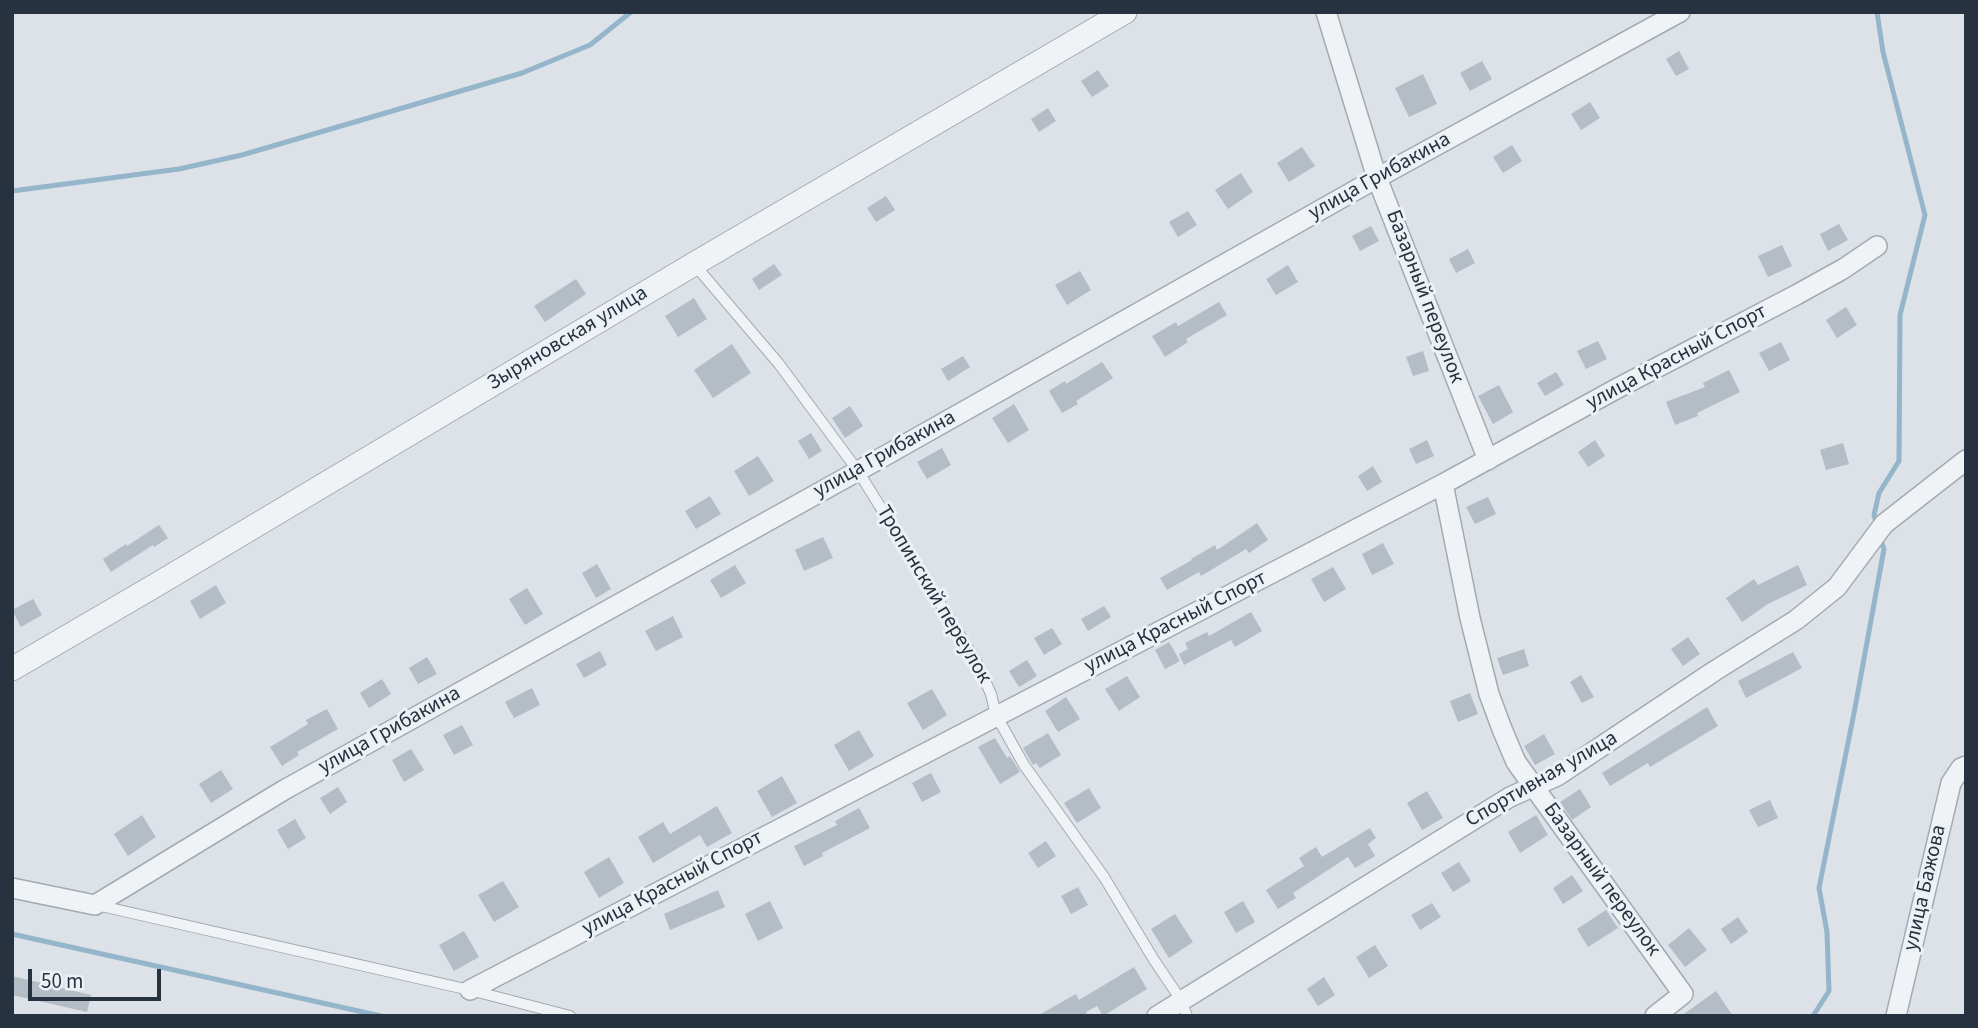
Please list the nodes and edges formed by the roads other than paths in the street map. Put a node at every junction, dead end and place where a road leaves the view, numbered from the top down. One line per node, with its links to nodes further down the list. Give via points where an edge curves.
1 (1125, 12): 6 (street, Зыряновская улица)
2 (1326, 12): 4 (street, Базарный переулок)
3 (1680, 12): 4 (street, улица Грибакина)
4 (1377, 178): 7 (street, Базарный переулок); 9 (street, улица Грибакина)
5 (1877, 246): 7 (street, улица Красный Спорт, via 1796,295)
6 (694, 264): 9 (lane, Тропинский переулок, via 779,364); 11 (street, Зыряновская улица)
7 (1488, 460): 10 (street, улица Красный Спорт)
8 (1966, 460): 14 (street, Спортивная улица, via 1879,529 1837,587 1796,620 1557,776)
9 (858, 471): 12 (lane, Тропинский переулок, via 977,663); 16 (street, улица Грибакина, via 284,790)
10 (1443, 484): 12 (street, улица Красный Спорт); 14 (street, Базарный переулок, via 1489,694 1516,762)
11 (12, 669)
12 (996, 716): 17 (street, улица Красный Спорт); 18 (lane, Тропинский переулок, via 1024,765 1104,877)
13 (1966, 766): 22 (street, улица Бажова, via 1951,783)
14 (1533, 786): 18 (street, Спортивная улица); 21 (street, Базарный переулок, via 1683,994)
15 (12, 888): 16 (street)
16 (95, 905): 17 (lane)
17 (470, 990): 19 (lane)
18 (1184, 1008): 20 (street, Спортивная улица)
19 (570, 1016)
20 (1157, 1016)
21 (1655, 1016)
22 (1896, 1016)

